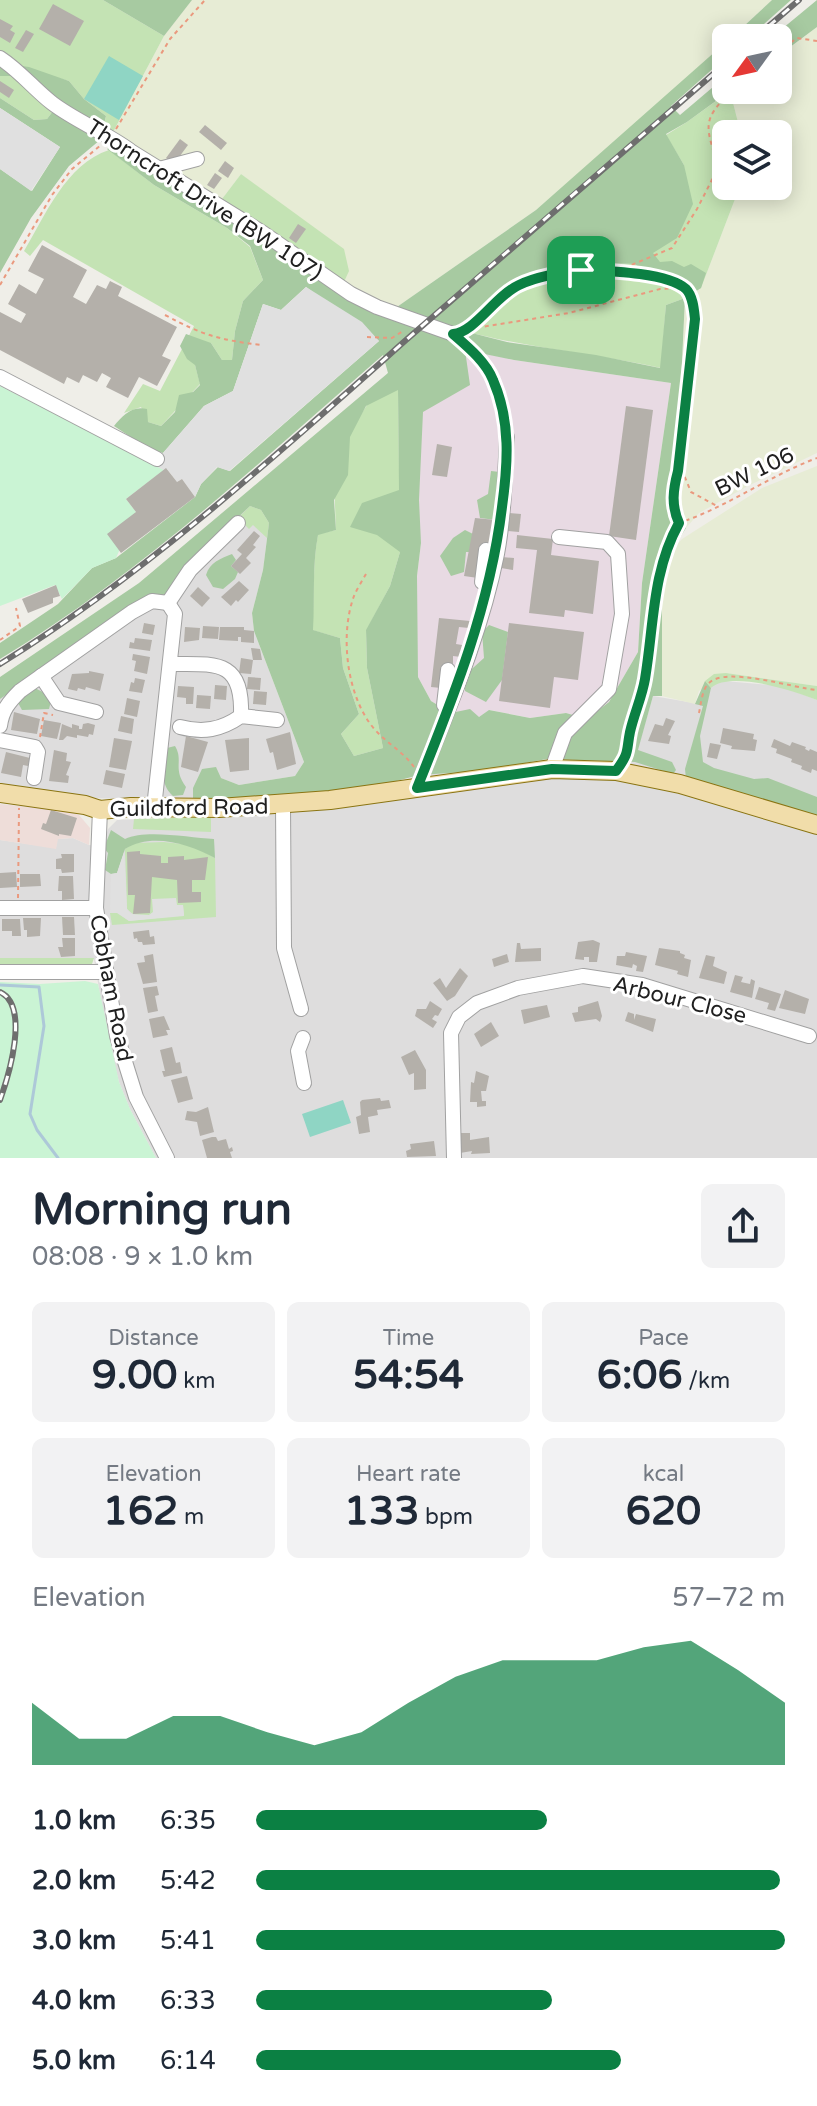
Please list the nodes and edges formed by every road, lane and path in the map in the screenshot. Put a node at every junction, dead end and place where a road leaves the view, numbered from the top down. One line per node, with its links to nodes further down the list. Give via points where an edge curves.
1 (205, 0): 6 (path, via 170,39)
2 (817, 41): 3 (path)
3 (792, 42)
4 (0, 58): 6 (street, Thorncroft Drive (BW 107), via 53,104)
5 (720, 104): 9 (path, via 710,115 707,133 718,168 697,209 672,248)
6 (112, 137): 8 (street, Thorncroft Drive (BW 107)); 10 (path, via 72,169 52,195)
7 (197, 159): 8 (street)
8 (159, 169): 13 (street, Thorncroft Drive (BW 107), via 351,294)
9 (616, 271): 11 (path); 14 (path, via 552,274 518,285)
10 (0, 285)
11 (685, 288): 14 (path); 19 (path, via 695,319)
12 (165, 315): 16 (path, via 218,340)
13 (420, 322): 14 (street, Thorncroft Drive (BW 107)); 15 (path, via 392,338)
14 (454, 331): 18 (path, via 492,378)
15 (367, 337)
16 (261, 345)
17 (0, 377): 21 (street)
18 (507, 437): 30 (street, via 497,554)
19 (681, 449): 22 (path, via 691,492); 24 (path, via 673,499)
20 (817, 458): 22 (path, BW 106)
21 (157, 459)
22 (718, 506): 24 (path, BW 106)
23 (238, 523): 28 (street, via 190,570)
24 (679, 523): 47 (path, via 655,590 646,677 628,755)
25 (559, 537): 46 (street, via 607,542 618,554 622,614 609,689 565,733)
26 (486, 550): 30 (street)
27 (366, 574): 49 (path, via 353,598 348,669 364,714 416,770)
28 (168, 603): 32 (street, via 175,614); 34 (street, via 152,601 132,612)
29 (16, 608): 31 (path, via 20,626)
30 (478, 625): 43 (street)
31 (0, 640)
32 (170, 664): 39 (street, via 215,664 229,670 242,693); 53 (street)
33 (448, 670): 43 (street)
34 (41, 676): 36 (street); 41 (street, via 9,702)
35 (817, 690): 38 (path, via 728,676 705,687)
36 (66, 706): 37 (street); 45 (path, via 64,716 44,713)
37 (96, 712)
38 (699, 713)
39 (241, 716): 40 (street); 42 (street, via 206,731)
40 (277, 720)
41 (0, 726)
42 (180, 727)
43 (440, 729): 49 (street)
44 (0, 740): 45 (street)
45 (37, 751): 48 (street)
46 (552, 769): 47 (main road); 49 (main road, Guildford Road)
47 (616, 771): 55 (main road, via 680,784)
48 (34, 778)
49 (417, 788): 52 (main road, Guildford Road)
50 (0, 793): 51 (main road, Guildford Road)
51 (19, 795): 54 (main road, Guildford Road); 57 (path)
52 (283, 805): 53 (main road, Guildford Road); 61 (street, via 284,948)
53 (154, 808): 54 (main road, Guildford Road)
54 (100, 810): 58 (street, Cobham Road)
55 (817, 825)
56 (0, 908): 57 (street)
57 (19, 908): 58 (street)
58 (96, 908): 60 (street, Cobham Road)
59 (0, 972): 60 (street)
60 (106, 972): 65 (street, Cobham Road, via 126,1069)
61 (301, 1009)
62 (809, 1036): 66 (street, Arbour Close, via 642,985 583,976 518,988 477,1003 459,1017 451,1033)
63 (303, 1038): 64 (street, via 298,1051)
64 (304, 1083)
65 (167, 1158)
66 (454, 1158)

